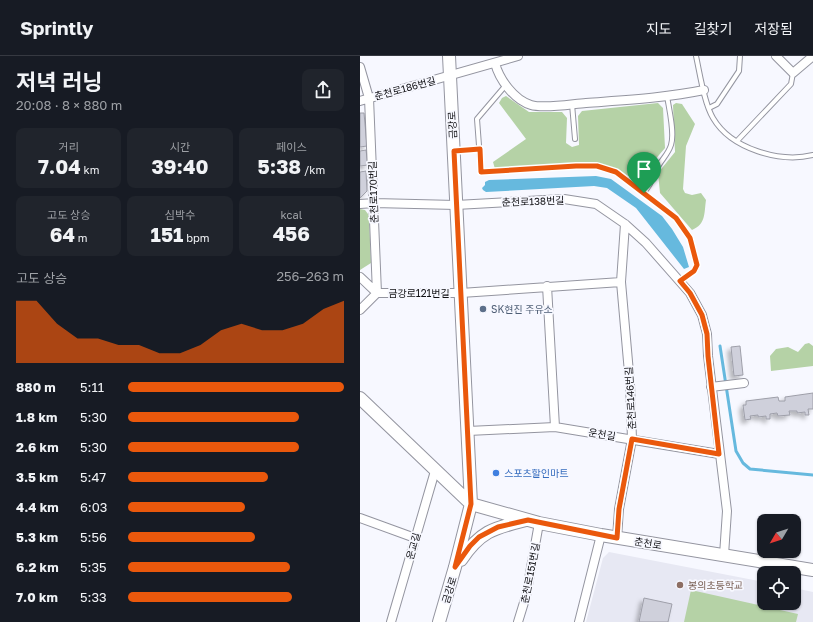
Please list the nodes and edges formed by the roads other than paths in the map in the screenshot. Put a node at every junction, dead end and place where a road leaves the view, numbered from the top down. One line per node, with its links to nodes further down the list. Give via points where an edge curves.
1 (449, 56): 10 (street, 금강로)
2 (518, 56): 7 (street, 춘천로186번길)
3 (696, 56): 12 (lane)
4 (740, 56): 17 (lane, via 739,71 717,104)
5 (776, 56): 9 (street)
6 (813, 56): 9 (street)
7 (495, 62): 10 (street, 춘천로186번길); 11 (street)
8 (360, 67): 14 (street, 춘천로170번길)
9 (793, 73): 19 (lane, via 791,84)
10 (450, 76): 14 (street, 춘천로186번길); 21 (street, 금강로)
11 (506, 85): 16 (street, via 523,102 533,106); 20 (lane, via 477,119)
12 (704, 90): 13 (street); 17 (lane)
13 (667, 96): 16 (street); 23 (lane, via 672,144)
14 (369, 98): 15 (street, 춘천로186번길); 24 (street, 춘천로170번길)
15 (360, 101)
16 (572, 104): 18 (lane)
17 (709, 108): 19 (lane, via 713,118 725,133)
18 (575, 139)
19 (737, 141): 22 (lane, via 766,154 784,158)
20 (480, 149): 21 (lane); 23 (lane, via 481,172 597,166 616,172)
21 (454, 151): 26 (street, 금강로)
22 (813, 155)
23 (644, 193): 29 (lane, via 676,218 690,238 697,265 694,271)
24 (374, 202): 25 (street, 춘천로138번길); 26 (street, 춘천로138번길); 32 (street, 춘천로170번길)
25 (360, 204)
26 (456, 205): 27 (street, 춘천로138번길, via 564,199 596,204); 33 (street, 금강로)
27 (625, 224): 29 (street, 춘천로138번길); 30 (street, 춘천로146번길)
28 (360, 277): 32 (street, 금강로121번길)
29 (680, 281): 36 (street, 춘천로138번길, via 702,315 707,334)
30 (621, 282): 31 (street); 40 (street, 춘천로146번길)
31 (547, 286): 33 (street); 38 (street)
32 (377, 293): 33 (street, 금강로121번길); 34 (street)
33 (461, 293): 39 (street, 금강로)
34 (360, 310)
35 (744, 383): 36 (street)
36 (711, 387): 41 (street, 춘천로138번길)
37 (360, 398): 42 (street, 춘천로)
38 (555, 427): 39 (street, 운천길); 40 (street, 운천길)
39 (468, 431): 43 (street, 금강로)
40 (632, 439): 41 (street, 운천길); 48 (street, 춘천로146번길, via 619,509)
41 (719, 454): 49 (street, 춘천로138번길, via 727,511)
42 (435, 471): 43 (street, 춘천로); 47 (street, 운교길)
43 (471, 504): 45 (street, 춘천로); 50 (street, 금강로)
44 (360, 518): 47 (street)
45 (533, 521): 46 (street, 춘천로); 50 (street, via 498,527 479,537); 54 (street, 춘천로151번길, via 526,596)
46 (601, 535): 48 (street, 춘천로); 55 (street)
47 (415, 538): 52 (street, 운교길)
48 (617, 538): 49 (street, 춘천로)
49 (724, 555): 51 (street, 춘천로)
50 (455, 567): 53 (street, 금강로)
51 (813, 570)
52 (391, 622)
53 (439, 622)
54 (518, 622)
55 (578, 622)

